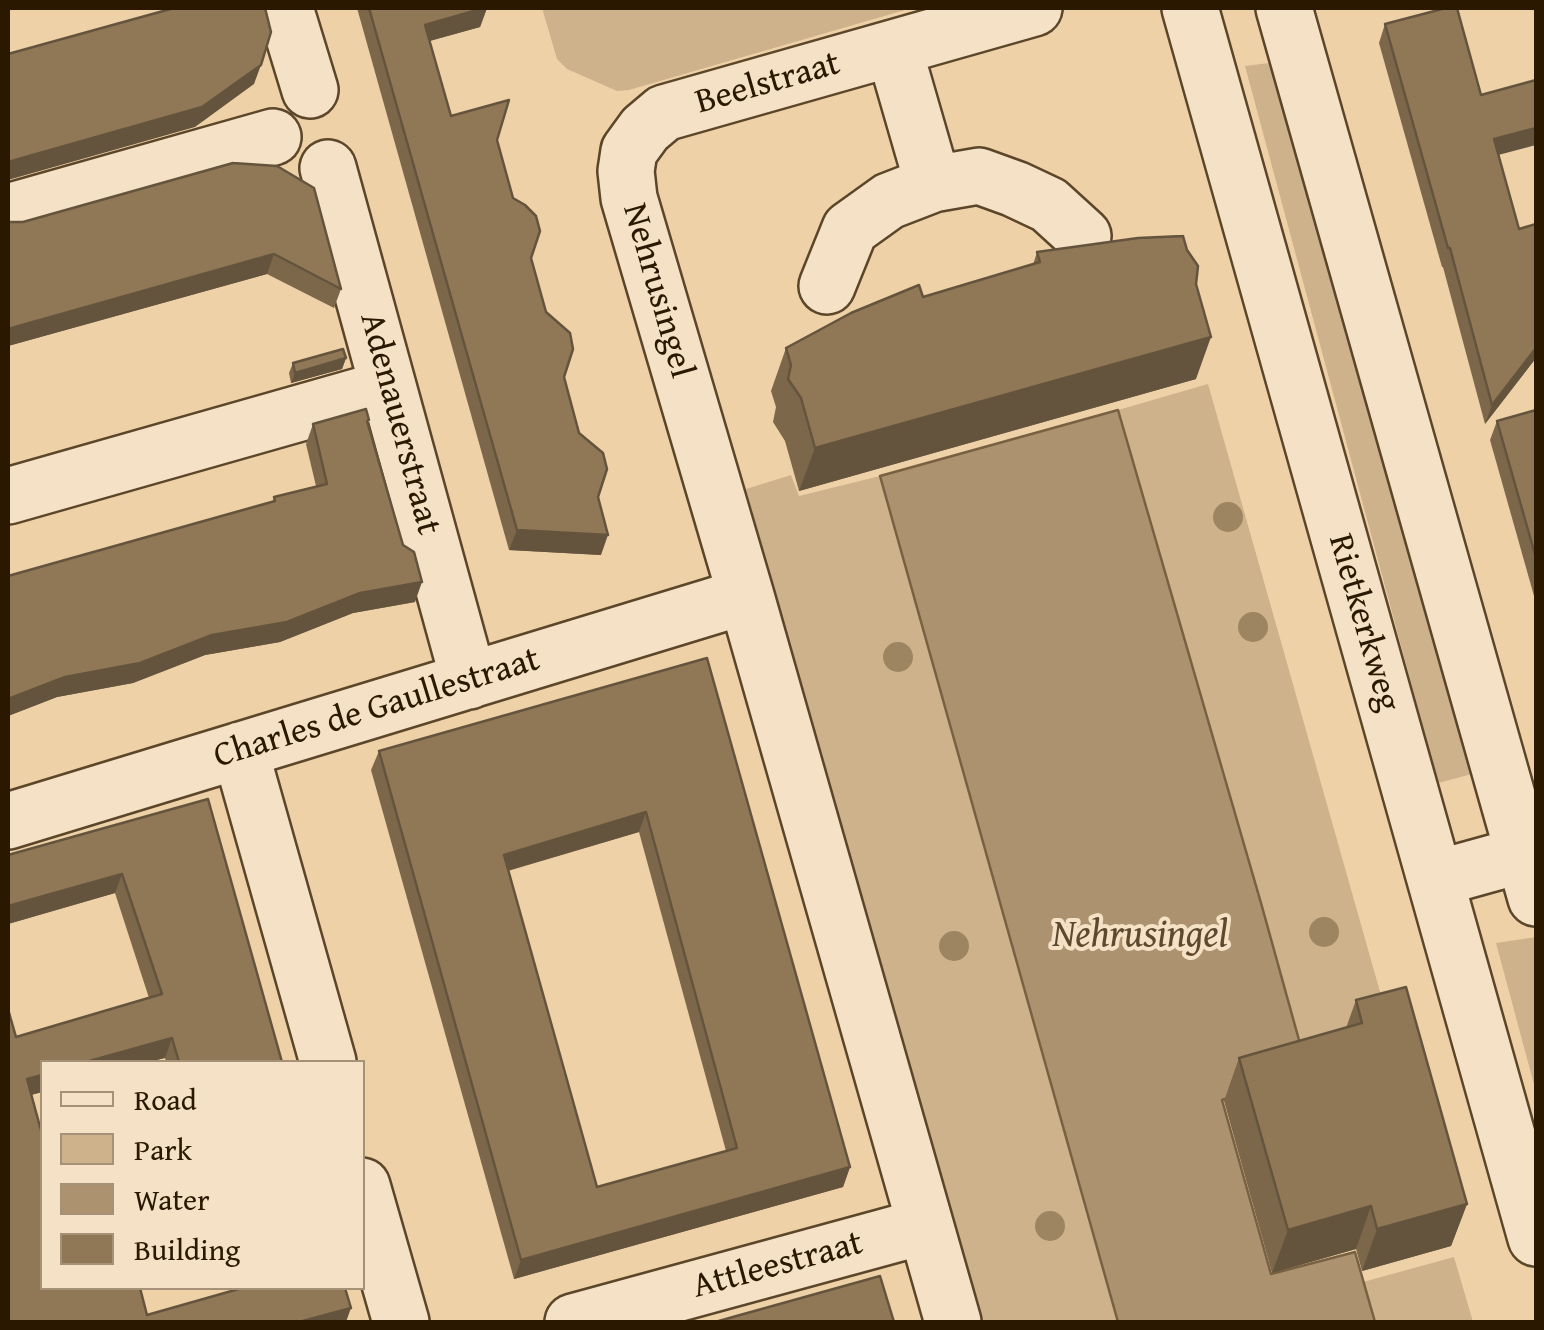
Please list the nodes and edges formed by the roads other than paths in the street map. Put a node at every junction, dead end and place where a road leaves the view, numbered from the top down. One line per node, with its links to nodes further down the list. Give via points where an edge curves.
1 (285, 8): 6 (street)
2 (1034, 8): 5 (street, Beelstraat)
3 (1190, 8): 21 (street, Rietkerkweg)
4 (1284, 8): 20 (street)
5 (894, 49): 7 (street, Beelstraat, via 664,114); 10 (street)
6 (310, 90)
7 (645, 128): 16 (street, Nehrusingel, via 629,150 629,198)
8 (272, 138): 11 (street)
9 (328, 168): 14 (street, Adenauerstraat)
10 (933, 184): 12 (street, via 978,176 1049,205); 13 (street, via 890,201 850,229)
11 (8, 212)
12 (1082, 236)
13 (827, 286)
14 (388, 388): 15 (street); 17 (street, Adenauerstraat)
15 (8, 496)
16 (746, 596): 17 (street, Charles de Gaullestraat); 24 (street, Nehrusingel)
17 (469, 681): 18 (street, Charles de Gaullestraat)
18 (240, 750): 19 (street, Charles de Gaullestraat); 22 (street)
19 (8, 821)
20 (1532, 868): 21 (street)
21 (1435, 879): 25 (street, Rietkerkweg)
22 (327, 1060)
23 (365, 1196): 26 (street)
24 (926, 1226): 27 (street, Attleestraat); 28 (street, Nehrusingel)
25 (1536, 1238)
26 (401, 1322)
27 (573, 1322)
28 (953, 1322)

